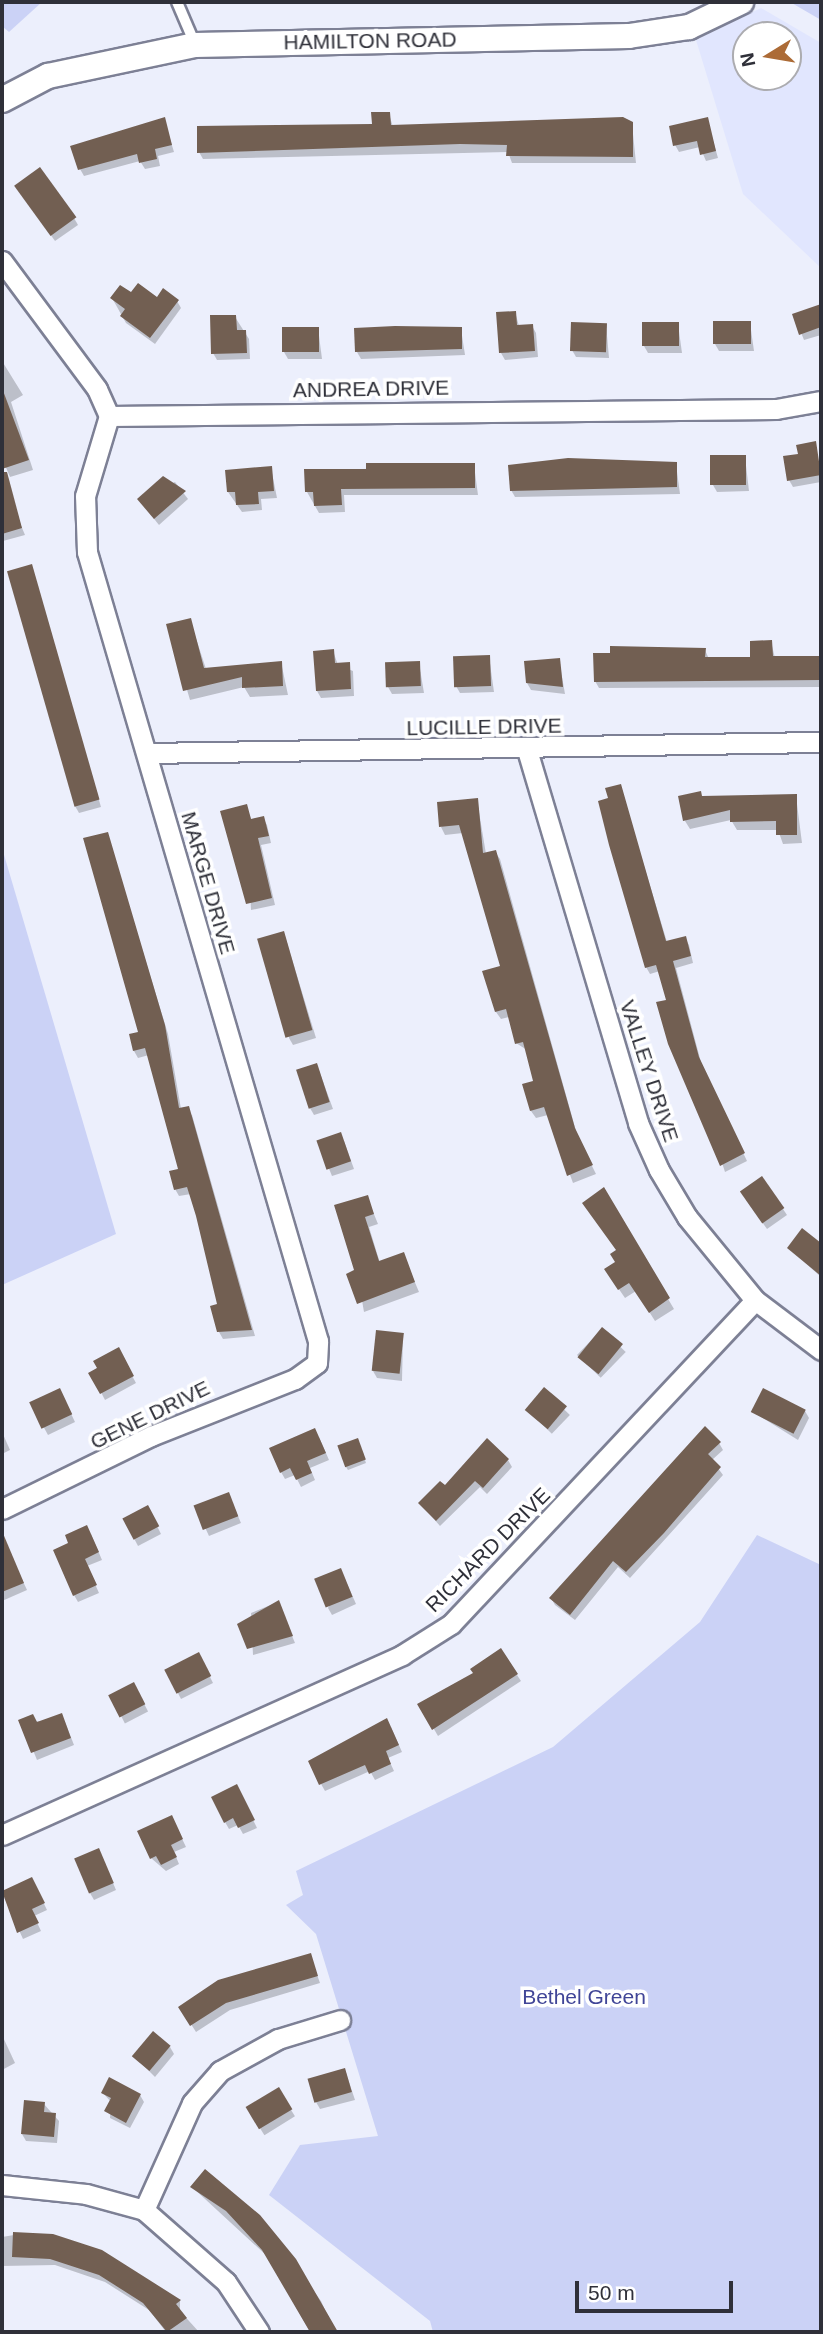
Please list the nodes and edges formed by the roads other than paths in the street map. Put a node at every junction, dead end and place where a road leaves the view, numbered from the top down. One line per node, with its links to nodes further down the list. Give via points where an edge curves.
1 (177, 2): 3 (lane)
2 (741, 2): 3 (street, HAMILTON ROAD, via 689,26 629,36)
3 (195, 45): 4 (street, HAMILTON ROAD, via 48,76)
4 (2, 100)
5 (2, 261): 7 (street, via 97,389)
6 (821, 401): 7 (street, ANDREA DRIVE, via 775,409)
7 (109, 416): 10 (street, MARGE DRIVE, via 85,496 83,525)
8 (821, 742): 9 (street, LUCILLE DRIVE)
9 (527, 750): 10 (street, LUCILLE DRIVE); 11 (street, VALLEY DRIVE, via 638,1124 687,1217)
10 (147, 753): 13 (street, MARGE DRIVE, via 318,1341)
11 (755, 1300): 12 (street, VALLEY DRIVE); 15 (street, RICHARD DRIVE, via 451,1625 402,1655)
12 (821, 1350)
13 (317, 1363): 14 (street, GENE DRIVE, via 296,1379 151,1436)
14 (2, 1509)
15 (2, 1835)
16 (340, 2020): 18 (street, via 278,2039 220,2071 192,2104)
17 (2, 2185): 18 (street, via 86,2194)
18 (144, 2210): 19 (street, via 226,2282)
19 (259, 2332)

